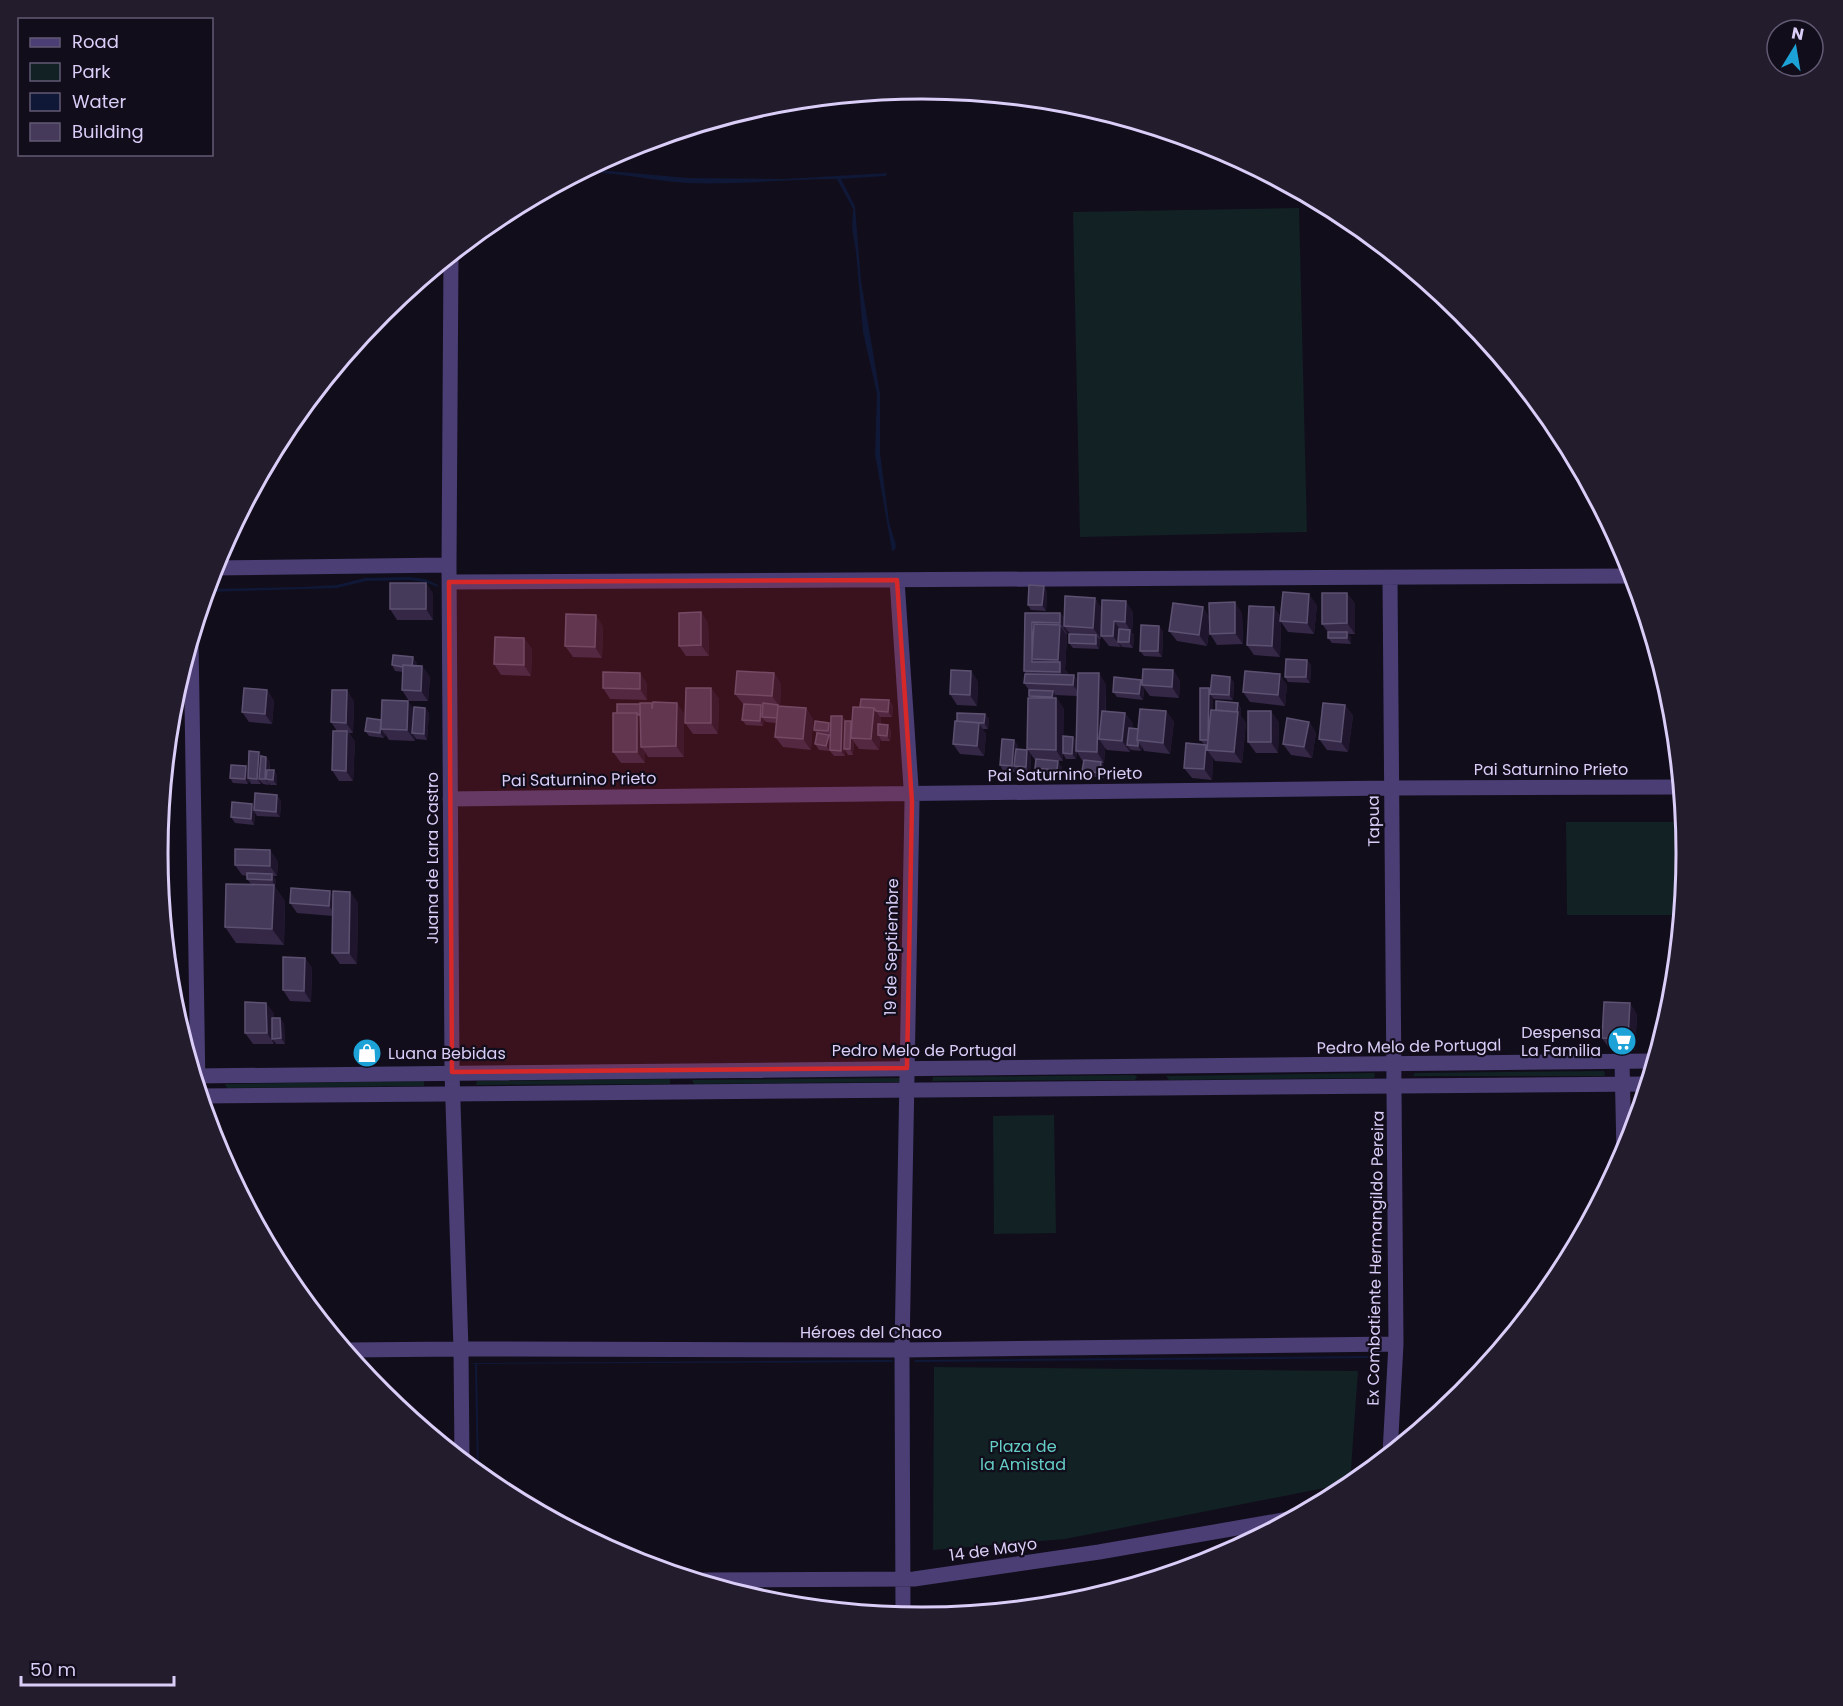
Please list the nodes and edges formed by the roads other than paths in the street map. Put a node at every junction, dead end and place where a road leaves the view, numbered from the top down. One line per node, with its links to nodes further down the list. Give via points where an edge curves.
1 (451, 264): 2 (street, Juana de Lara Castro)
2 (449, 565): 3 (street); 7 (street, Juana de Lara Castro)
3 (224, 568)
4 (1622, 576): 5 (street)
5 (1390, 578): 6 (street); 10 (street, Tapua)
6 (897, 580): 7 (street); 11 (street, 19 de Septiembre)
7 (449, 582): 12 (street, Juana de Lara Castro)
8 (191, 665): 13 (street)
9 (1672, 787): 10 (street, Pai Saturnino Prieto)
10 (1391, 788): 11 (street, Pai Saturnino Prieto); 16 (street, Tapua)
11 (911, 793): 12 (street, Pai Saturnino Prieto); 17 (street, 19 de Septiembre)
12 (450, 799): 19 (street, Juana de Lara Castro)
13 (196, 1057)
14 (1622, 1061): 15 (street, Pedro Melo de Portugal); 16 (street, Pedro Melo de Portugal); 21 (street)
15 (1646, 1061)
16 (1395, 1064): 18 (street, Pedro Melo de Portugal); 23 (street, Ex Combatiente Hermangildo Pereira)
17 (907, 1068): 18 (street, Pedro Melo de Portugal); 19 (street, Pedro Melo de Portugal); 25 (street, 19 de Septiembre)
18 (1117, 1068): 24 (street)
19 (452, 1072): 20 (street, Pedro Melo de Portugal); 26 (street, Juana de Lara Castro)
20 (203, 1080)
21 (1622, 1084): 22 (street); 23 (street); 28 (street)
22 (1639, 1084)
23 (1395, 1086): 24 (street); 29 (street, Ex Combatiente Hermangildo Pereira)
24 (1117, 1089): 25 (street)
25 (907, 1090): 26 (street); 32 (street, 19 de Septiembre)
26 (452, 1094): 27 (street); 30 (street, Juana de Lara Castro)
27 (208, 1096)
28 (1623, 1127)
29 (1396, 1344): 32 (street, Héroes del Chaco); 33 (street, Ex Combatiente Hermangildo Pereira)
30 (461, 1348): 31 (street, Héroes del Chaco); 32 (street, Héroes del Chaco); 34 (street, Juana de Lara Castro)
31 (355, 1350)
32 (902, 1350): 36 (street, 19 de Septiembre)
33 (1391, 1443)
34 (462, 1451)
35 (1266, 1523): 36 (street, 14 de Mayo, via 1099,1552)
36 (903, 1579): 37 (street, 14 de Mayo); 38 (street, 19 de Septiembre)
37 (722, 1580)
38 (903, 1606)

